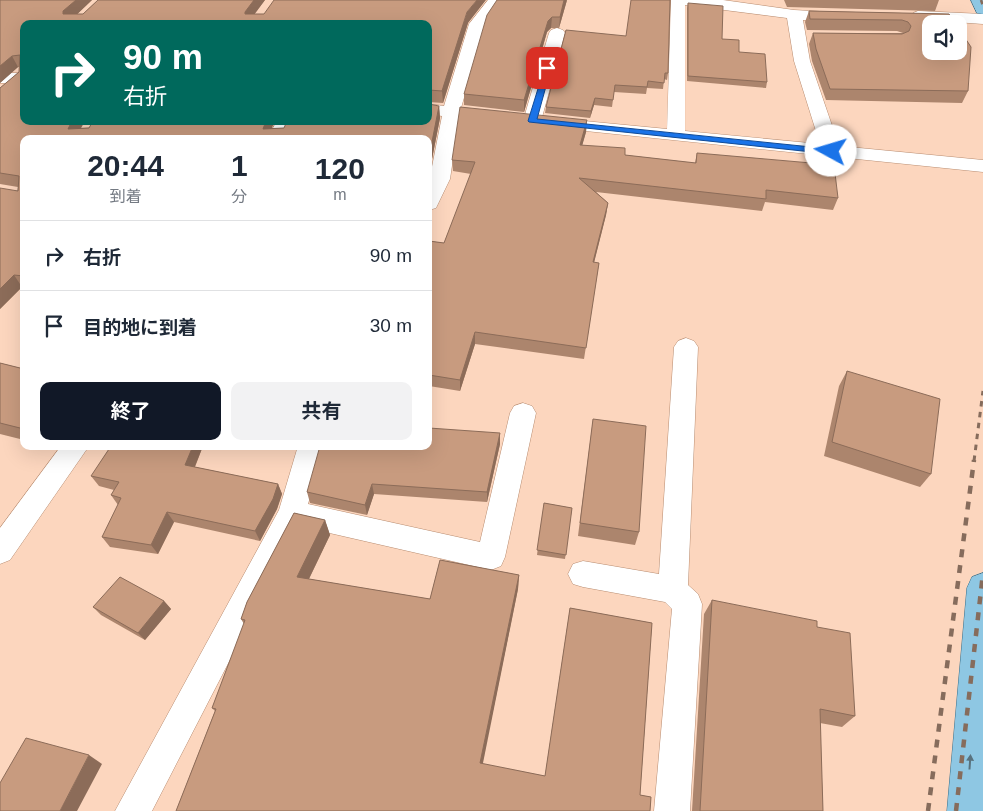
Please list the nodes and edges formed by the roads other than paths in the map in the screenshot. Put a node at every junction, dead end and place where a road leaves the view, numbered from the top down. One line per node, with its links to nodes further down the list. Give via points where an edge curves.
1 (496, 0): 18 (street, via 478,24)
2 (678, 0): 20 (street)
3 (684, 0): 6 (street)
4 (979, 0): 5 (main road)
5 (983, 9)
6 (794, 15): 7 (street); 11 (street)
7 (852, 16)
8 (900, 16): 9 (street)
9 (983, 19)
10 (557, 33): 19 (street)
11 (798, 36): 12 (street); 21 (street, via 802,60)
12 (818, 37)
13 (20, 76): 14 (street)
14 (0, 78)
15 (20, 78): 16 (street)
16 (0, 94)
17 (432, 109): 18 (street)
18 (451, 112): 19 (street); 23 (street, via 440,179)
19 (532, 121): 20 (street)
20 (676, 135): 21 (street)
21 (831, 151): 22 (street)
22 (983, 166)
23 (432, 197)
24 (686, 347): 32 (street)
25 (523, 413): 28 (street, via 491,557)
26 (73, 450): 29 (street)
27 (310, 450): 28 (street)
28 (292, 512): 33 (street)
29 (0, 551)
30 (584, 574): 32 (street)
31 (983, 588): 35 (main road, one-way to 31)
32 (673, 590): 34 (street, via 687,604)
33 (133, 811)
34 (672, 811)
35 (966, 811)

